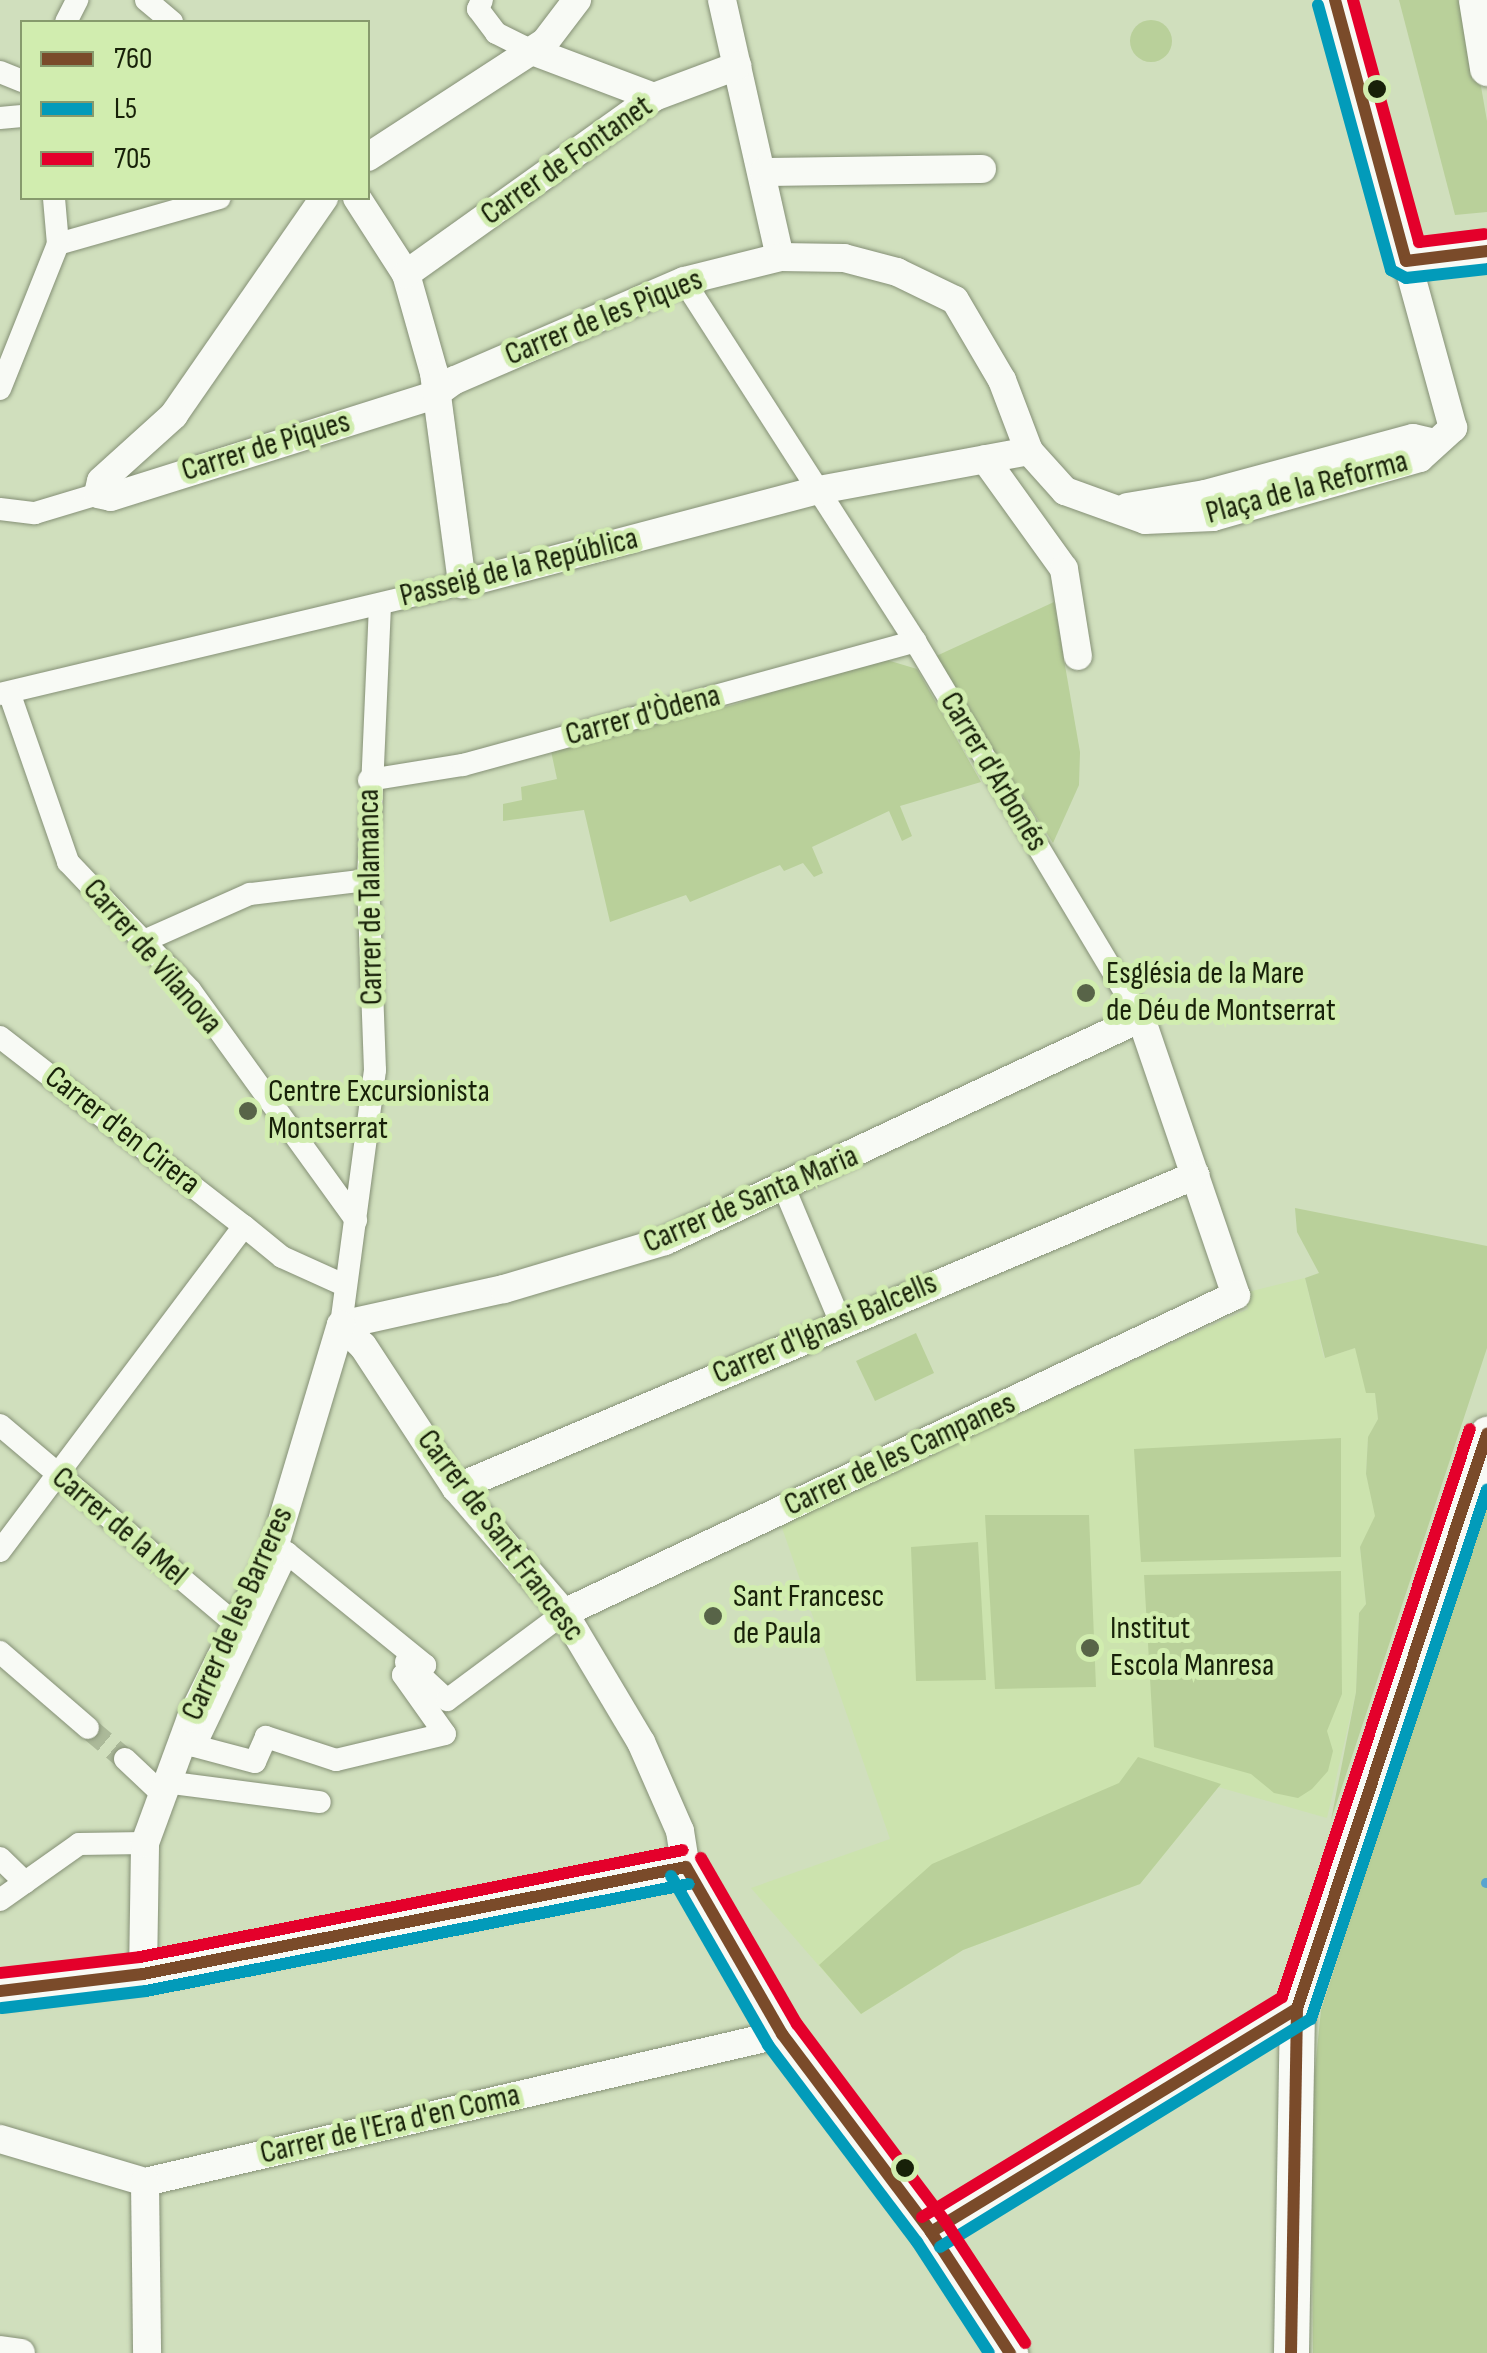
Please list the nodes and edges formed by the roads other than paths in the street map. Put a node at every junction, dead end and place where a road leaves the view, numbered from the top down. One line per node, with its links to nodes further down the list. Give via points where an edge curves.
1 (146, 0): 7 (street)
2 (482, 0): 8 (street, via 478,9 496,34)
3 (577, 0): 8 (street)
4 (722, 0): 9 (street)
5 (1335, 0): 22 (street, Plaça de la Reforma)
6 (1476, 0): 10 (street)
7 (170, 20)
8 (532, 50): 11 (street); 12 (street)
9 (737, 66): 11 (street, Carrer de Fontanet); 14 (street)
10 (1487, 68)
11 (654, 98): 23 (street, Carrer de Fontanet)
12 (370, 155)
13 (982, 169): 14 (street)
14 (764, 172): 21 (street)
15 (54, 200): 19 (street)
16 (213, 200): 19 (street)
17 (323, 200): 30 (street, via 174,415 101,481)
18 (358, 200): 23 (street)
19 (58, 244): 25 (street)
20 (1481, 252): 22 (street)
21 (780, 256): 24 (street, Carrer de les Piques); 27 (street, Plaça de la Reforma, via 862,263 956,300 1002,380)
22 (1406, 261): 27 (street, Plaça de la Reforma, via 1454,428 1420,458 1213,517 1162,522 1065,491)
23 (406, 274): 26 (street)
24 (684, 282): 26 (street, Carrer de les Piques, via 455,380); 29 (street, Carrer d'Arbonés)
25 (0, 389)
26 (434, 395): 30 (street, Carrer de Piques, via 110,497); 32 (street)
27 (1030, 451): 28 (street, Passeig de la República)
28 (984, 460): 29 (street, Passeig de la República); 35 (street, via 1064,569)
29 (819, 490): 32 (street, Passeig de la República); 34 (street, Carrer d'Arbonés)
30 (98, 494): 31 (street, via 35,512)
31 (0, 509)
32 (462, 584): 33 (street, Passeig de la República)
33 (380, 604): 36 (street, Passeig de la República); 37 (street, Carrer de Talamanca)
34 (915, 641): 37 (street, Carrer d'Òdena, via 463,765); 40 (street, Carrer d'Arbonés)
35 (1078, 656)
36 (5, 695): 39 (street, Carrer de Vilanova, via 68,862)
37 (370, 780): 38 (street, Carrer de Talamanca)
38 (368, 880): 39 (street, via 250,894); 44 (street, Carrer de Talamanca, via 375,1070)
39 (146, 940): 44 (street, Carrer de Vilanova, via 190,990)
40 (1141, 1018): 42 (street, Carrer d'Arbonés); 43 (street, Carrer de Santa Maria)
41 (0, 1038): 45 (street, Carrer d'en Cirera)
42 (1196, 1175): 47 (street, Carrer d'Arbonés); 48 (street, Carrer d'Ignasi Balcells)
43 (784, 1190): 48 (street); 49 (street, Carrer de Santa Maria, via 647,1246 504,1289)
44 (356, 1220): 46 (street, Carrer de Talamanca)
45 (244, 1226): 46 (street, Carrer d'en Cirera, via 282,1257); 52 (street)
46 (344, 1285): 49 (street, Carrer de Talamanca)
47 (1236, 1295): 56 (street, Carrer de les Campanes)
48 (840, 1321): 53 (street, Carrer d'Ignasi Balcells)
49 (341, 1326): 53 (street, Carrer de Sant Francesc, via 363,1346); 55 (street, Carrer de les Barreres)
50 (0, 1425): 52 (street, Carrer de la Mel)
51 (1487, 1434): 71 (street)
52 (56, 1474): 54 (street); 57 (street, Carrer de la Mel)
53 (456, 1488): 56 (street, Carrer de Sant Francesc)
54 (0, 1551)
55 (278, 1555): 57 (street, Carrer de les Barreres); 59 (street); 59 (street, via 195,1746 255,1762 266,1737 336,1760 445,1734 403,1674)
56 (564, 1613): 59 (street, via 447,1700); 66 (street, Carrer de Sant Francesc, via 641,1742 680,1831)
57 (240, 1628): 62 (street, Carrer de les Barreres)
58 (0, 1652): 60 (street)
59 (414, 1669)
60 (88, 1728)
61 (125, 1759): 62 (street)
62 (163, 1788): 63 (street); 64 (street, Carrer de les Barreres)
63 (320, 1802)
64 (145, 1843): 67 (street, via 79,1844); 69 (street, Carrer de les Barreres)
65 (0, 1858): 67 (street)
66 (686, 1867): 69 (street); 72 (street)
67 (25, 1882): 68 (street)
68 (0, 1900)
69 (143, 1974): 70 (street)
70 (0, 1991)
71 (1297, 2009): 75 (street); 80 (street)
72 (782, 2034): 74 (street, Carrer de l'Era d'en Coma); 75 (street)
73 (0, 2139): 74 (street, Carrer de l'Era d'en Coma)
74 (145, 2182): 78 (street)
75 (931, 2232): 79 (street)
76 (0, 2350): 77 (street)
77 (20, 2353)
78 (148, 2353)
79 (1010, 2353)
80 (1291, 2353)

